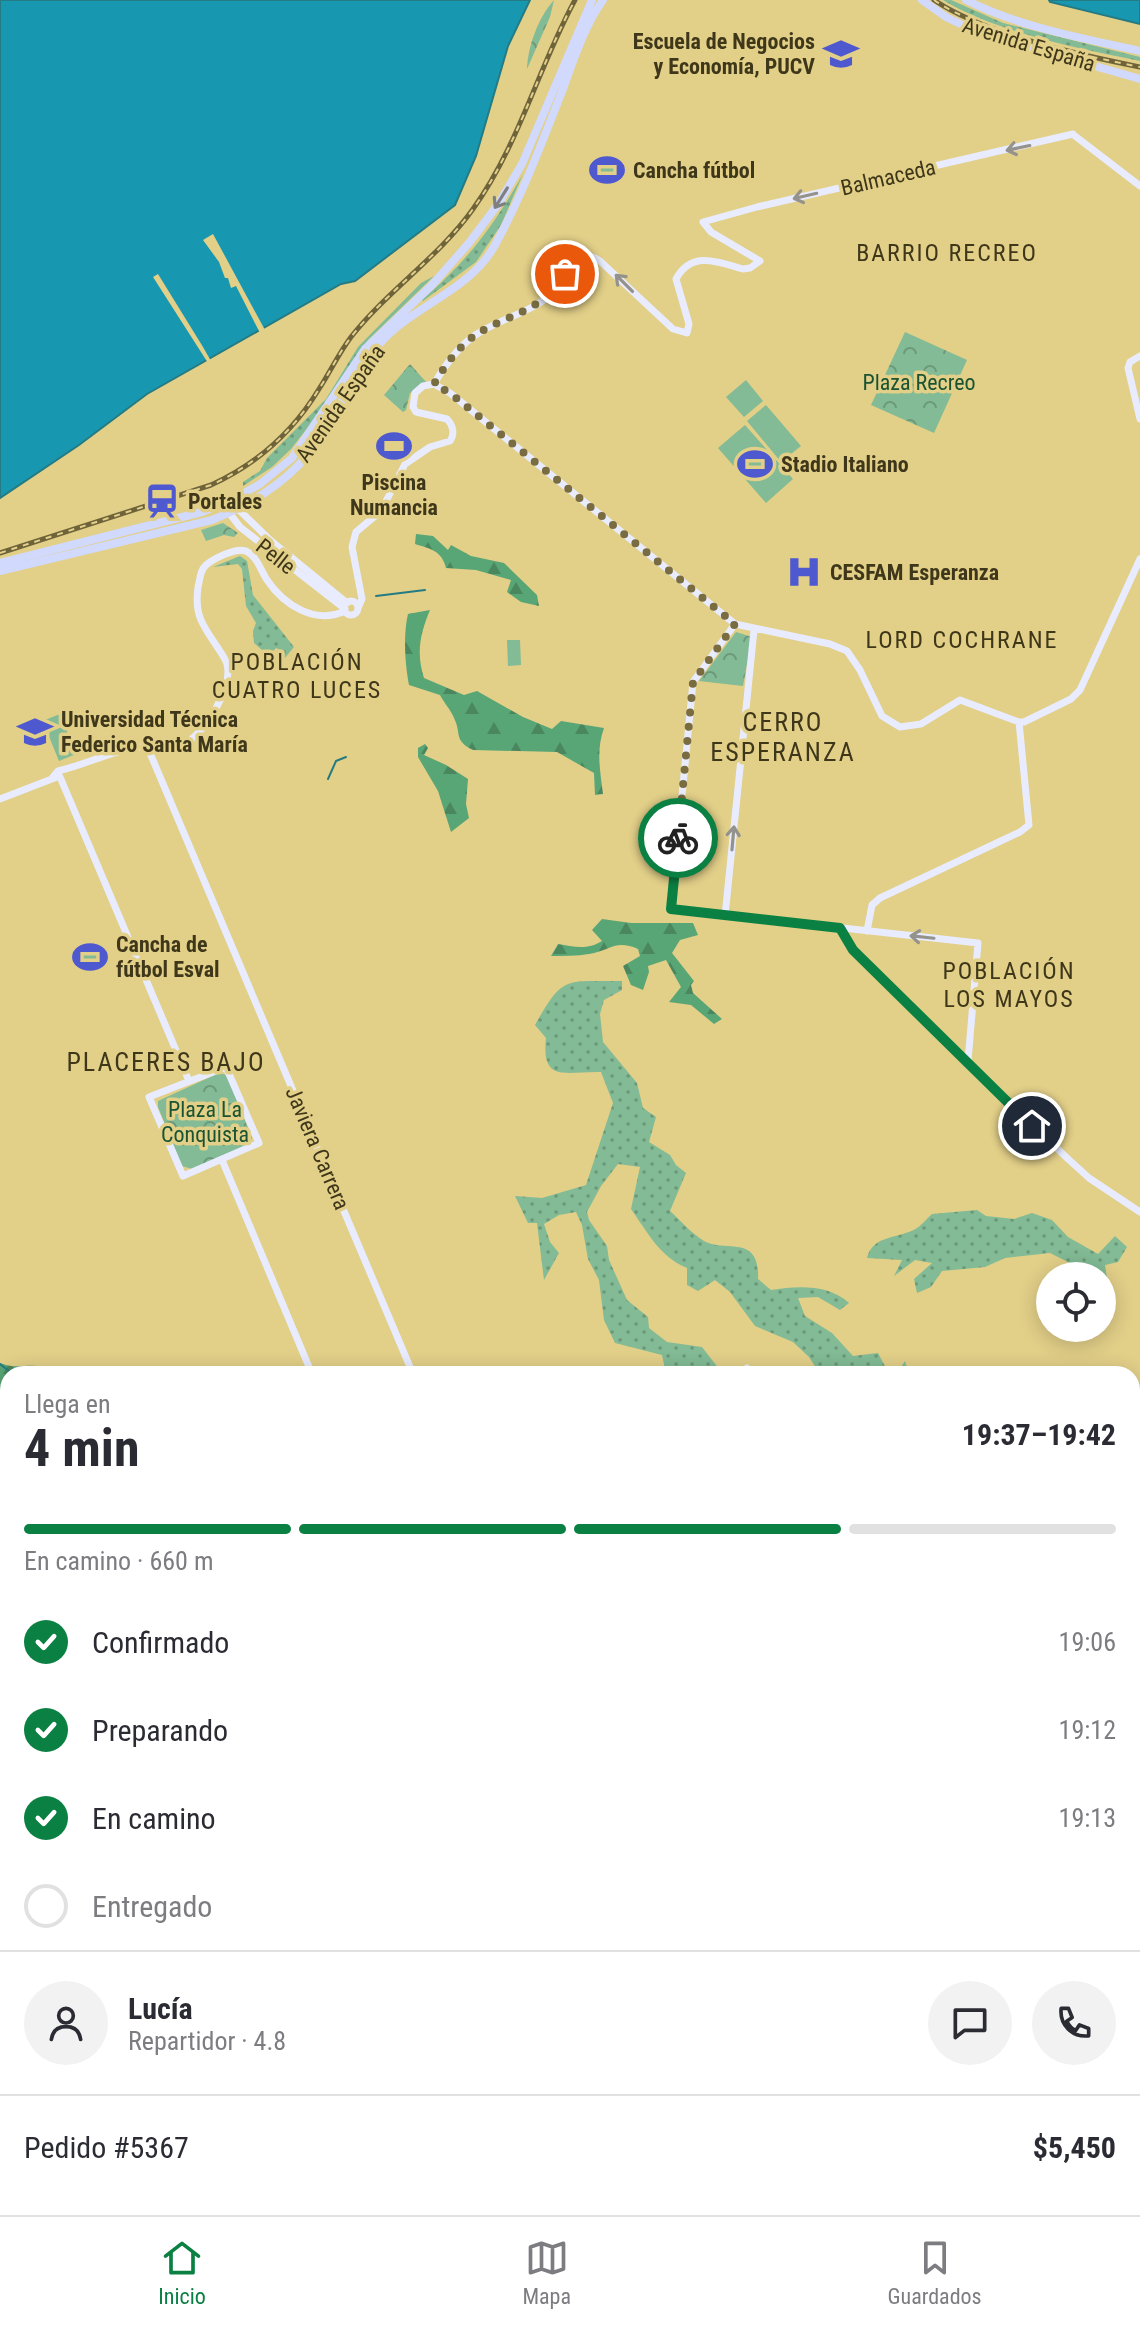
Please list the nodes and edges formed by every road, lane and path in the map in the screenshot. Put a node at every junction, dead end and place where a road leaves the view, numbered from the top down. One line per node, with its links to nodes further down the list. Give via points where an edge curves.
1 (592, 0): 11 (main road, Avenida España, one-way to 11, via 522,164 499,203 446,270 365,349 292,458)
2 (603, 0): 12 (main road, Avenida España, via 509,217 486,258 384,339 308,455 273,488)
3 (922, 0): 6 (main road, Avenida España, via 979,33)
4 (966, 0): 5 (main road, Avenida España, via 1043,28)
5 (1140, 51)
6 (1140, 79)
7 (1140, 186): 9 (street, Balmaceda, one-way to 9, via 1074,135 703,222 760,261 743,269 704,258 685,267 676,279 690,327 687,333 673,329 600,261 582,257 556,290 472,337)
8 (1140, 356): 10 (street, via 1128,368)
9 (434, 384): 16 (street, via 415,393 413,407 447,419 452,437 405,464 381,511 356,532 352,547); 22 (street)
10 (1140, 419)
11 (230, 501): 12 (street); 14 (main road, Avenida España)
12 (234, 511): 15 (main road, Avenida España, via 180,529); 17 (street, Pelle, via 240,527); 19 (street, Pelle)
13 (1140, 559): 24 (street, via 1077,695)
14 (0, 563)
15 (0, 571)
16 (358, 585): 18 (street); 19 (street)
17 (330, 598): 19 (street, Pelle); 20 (street, via 333,609)
18 (362, 599): 19 (street, via 356,613); 21 (street)
19 (348, 608): 20 (street, via 341,618)
20 (323, 615): 25 (street, via 290,604 245,551 203,567 197,613 228,666 225,683 212,717 194,738 178,746)
21 (364, 616)
22 (735, 624): 23 (street); 28 (street, via 693,682 671,909)
23 (754, 630): 24 (street, via 847,651 882,716 900,727 921,724 960,700); 28 (street, one-way to 23)
24 (1019, 722): 31 (street, via 1029,825 880,898 872,905)
25 (147, 746): 26 (street, via 114,753); 40 (street, Javiera Carrera)
26 (56, 777): 27 (street); 36 (street)
27 (0, 799)
28 (725, 916): 29 (street)
29 (840, 928): 30 (street); 32 (street)
30 (850, 929): 31 (street); 32 (street)
31 (867, 931): 33 (street, one-way to 31, via 978,943)
32 (846, 938): 34 (street)
33 (968, 1048): 34 (street); 35 (street)
34 (954, 1049): 35 (street)
35 (968, 1061): 38 (street, via 1089,1178)
36 (189, 1081): 37 (street, via 226,1067 259,1143); 37 (street, via 149,1097 183,1176)
37 (222, 1160): 39 (street)
38 (1140, 1212)
39 (309, 1366)
40 (410, 1366)

